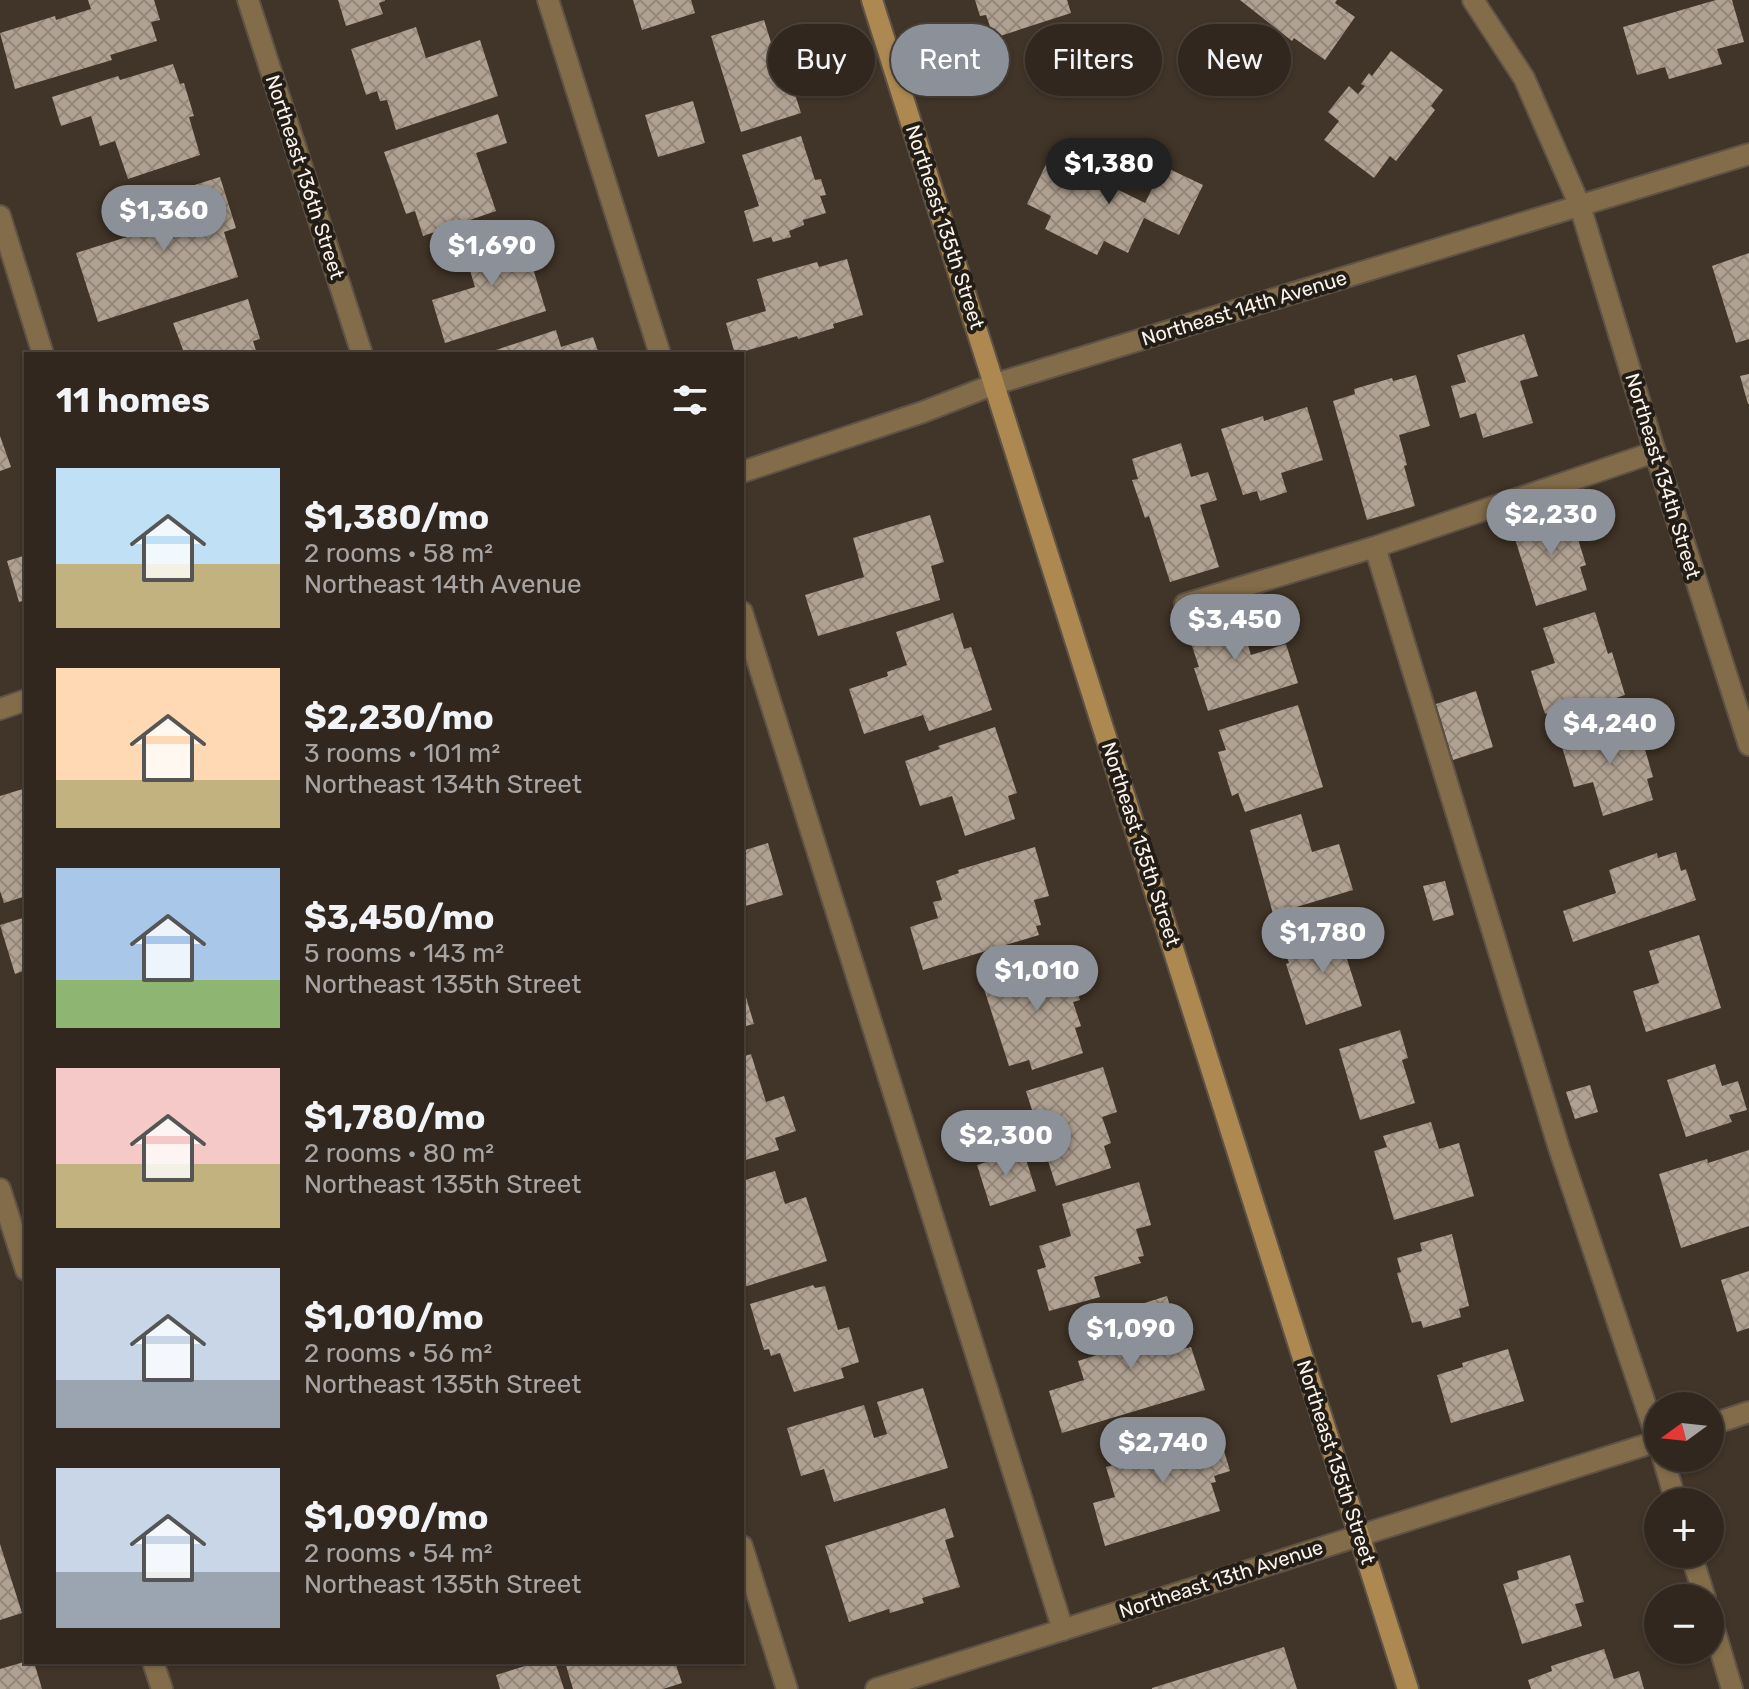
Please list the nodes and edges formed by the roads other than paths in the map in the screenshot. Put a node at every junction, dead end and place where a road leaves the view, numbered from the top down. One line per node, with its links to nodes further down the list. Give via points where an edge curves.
1 (248, 0): 9 (street, Northeast 136th Street)
2 (548, 0): 10 (street)
3 (872, 0): 11 (main road, Northeast 135th Street)
4 (1473, 0): 6 (street, Northeast 134th Street, via 1524,78)
5 (1749, 154): 6 (street, Northeast 14th Avenue)
6 (1580, 206): 11 (street, Northeast 14th Avenue); 12 (street, Northeast 134th Street)
7 (0, 216): 8 (street)
8 (42, 352)
9 (361, 352)
10 (659, 352)
11 (995, 384): 13 (street, Northeast 14th Avenue); 26 (main road, Northeast 135th Street)
12 (1655, 452): 14 (street); 19 (street, Northeast 134th Street)
13 (744, 471)
14 (1375, 547): 15 (street); 22 (street, via 1559,1148)
15 (1185, 604)
16 (744, 618): 28 (street)
17 (24, 701): 18 (street)
18 (0, 709)
19 (1749, 745)
20 (0, 1189): 21 (street)
21 (24, 1264)
22 (1644, 1400)
23 (1749, 1412): 24 (street)
24 (1724, 1420)
25 (1644, 1445): 26 (street, Northeast 13th Avenue)
26 (1359, 1534): 28 (street, Northeast 13th Avenue); 34 (main road, Northeast 135th Street)
27 (744, 1552): 32 (street)
28 (1063, 1630): 33 (street, Northeast 13th Avenue)
29 (1724, 1662): 35 (street)
30 (154, 1664): 31 (street)
31 (162, 1689)
32 (787, 1689)
33 (876, 1689)
34 (1408, 1689)
35 (1732, 1689)

